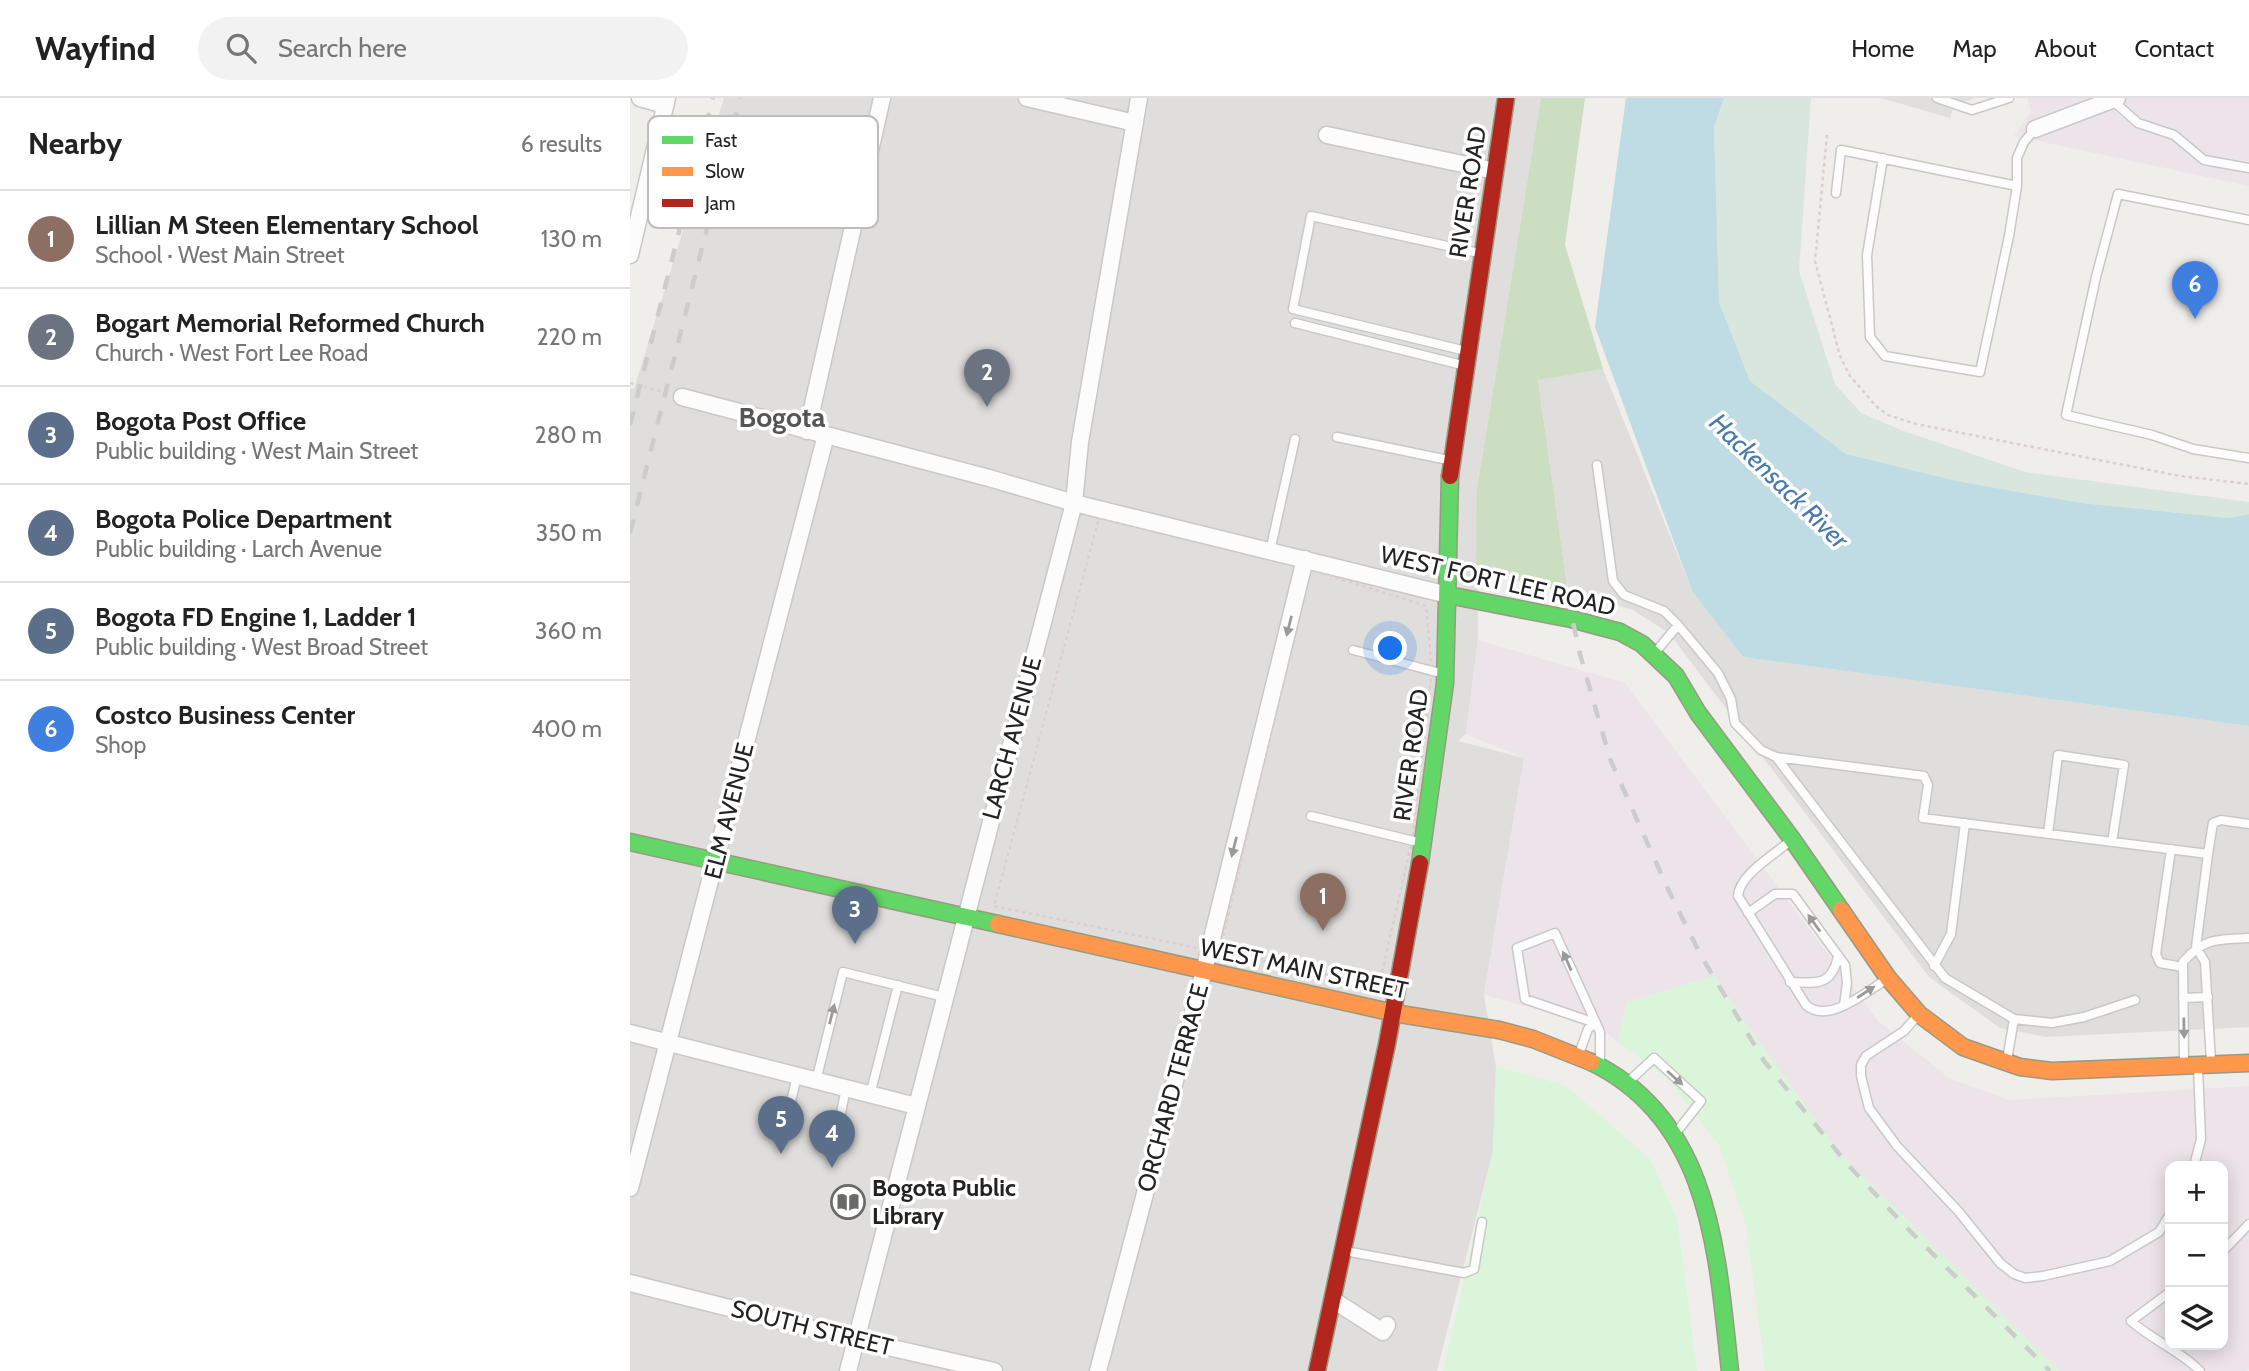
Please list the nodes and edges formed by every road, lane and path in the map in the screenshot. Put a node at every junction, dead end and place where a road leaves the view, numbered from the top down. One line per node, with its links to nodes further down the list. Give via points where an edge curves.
1 (640, 98): 9 (street)
2 (882, 98): 11 (street)
3 (1027, 98): 12 (street)
4 (1139, 98): 12 (street, LARCH AVENUE)
5 (1506, 98): 17 (main road, RIVER ROAD)
6 (1937, 98): 7 (lane, via 1972,110)
7 (2010, 98)
8 (2114, 99): 10 (street); 16 (lane, via 2138,123 2174,135 2204,160)
9 (666, 102)
10 (2093, 102): 13 (street)
11 (878, 116)
12 (1135, 123): 37 (street, LARCH AVENUE, via 1080,442)
13 (2035, 129): 19 (lane, via 2017,158)
14 (1327, 135): 17 (street)
15 (1883, 158): 19 (lane); 19 (lane, via 1867,255 1870,337 1885,356 1909,362 1980,372); 20 (lane, via 1841,150)
16 (2249, 168)
17 (1495, 171): 23 (main road, RIVER ROAD)
18 (648, 178): 24 (street)
19 (2017, 186)
20 (1836, 192)
21 (2249, 220): 34 (lane, via 2118,194 2066,415 2193,449)
22 (853, 228): 30 (street)
23 (1482, 254): 26 (main road, RIVER ROAD); 26 (lane, via 1311,216 1293,309)
24 (630, 255)
25 (1295, 323): 26 (lane)
26 (1465, 358): 35 (main road, RIVER ROAD)
27 (630, 383): 28 (path)
28 (665, 393)
29 (682, 397): 30 (street, WEST FORT LEE ROAD)
30 (807, 431): 31 (street, WEST FORT LEE ROAD)
31 (826, 435): 37 (street, WEST FORT LEE ROAD); 56 (street, ELM AVENUE)
32 (1337, 437): 35 (lane)
33 (1295, 439): 38 (lane)
34 (2249, 458)
35 (1451, 461): 40 (main road, RIVER ROAD)
36 (1597, 465): 41 (lane, via 1613,581 1625,595 1664,611)
37 (1074, 503): 38 (street, WEST FORT LEE ROAD); 58 (street, LARCH AVENUE)
38 (1270, 551): 39 (street, WEST FORT LEE ROAD)
39 (1305, 559): 40 (street, WEST FORT LEE ROAD); 65 (street, ORCHARD TERRACE, one-way to 65)
40 (1448, 595): 43 (main road, WEST FORT LEE ROAD, via 1620,632); 44 (main road, RIVER ROAD)
41 (1678, 625): 43 (lane); 45 (lane, via 1718,673 1731,699 1735,723 1761,750)
42 (1353, 650): 44 (lane)
43 (1654, 654): 50 (main road, WEST FORT LEE ROAD, via 1676,676 1698,713)
44 (1438, 672): 51 (path); 51 (main road, RIVER ROAD, via 1443,712); 51 (path, via 1426,606 1309,569 1220,951 1379,986)
45 (1776, 757): 47 (lane, via 1924,776 1928,785 1923,818); 63 (lane)
46 (1311, 816): 51 (lane)
47 (1965, 823): 49 (lane); 63 (lane, via 1951,934)
48 (2249, 824): 55 (lane, via 2213,823)
49 (2048, 834): 53 (lane); 53 (lane, via 2058,755 2124,765)
50 (1793, 839): 57 (lane, via 1741,883 1738,896); 66 (main road, WEST FORT LEE ROAD)
51 (1417, 841): 74 (main road, RIVER ROAD)
52 (630, 842): 56 (main road, WEST MAIN STREET)
53 (2112, 842): 54 (lane)
54 (2171, 849): 55 (lane); 64 (lane, via 2156,954 2160,963)
55 (2208, 854): 60 (lane)
56 (716, 862): 58 (main road, WEST MAIN STREET); 79 (street, ELM AVENUE)
57 (1748, 912): 62 (lane, one-way to 57, via 1793,894 1775,894); 67 (lane)
58 (965, 918): 65 (main road, WEST MAIN STREET); 69 (street, LARCH AVENUE)
59 (2249, 938): 60 (lane, via 2215,940)
60 (2196, 947): 64 (lane); 70 (lane, via 2205,962)
61 (1203, 949): 61 (path, via 1299,563 1099,518 994,906)
62 (1838, 957): 67 (lane, via 1825,980); 73 (lane, via 1845,965)
63 (1934, 966): 76 (lane, via 1945,978)
64 (2183, 967): 71 (lane)
65 (1204, 971): 74 (main road, WEST MAIN STREET); 110 (street, ORCHARD TERRACE)
66 (1888, 978): 73 (lane, one-way to 66); 75 (main road, WEST FORT LEE ROAD)
67 (1790, 982): 73 (lane, via 1809,1009 1826,1012)
68 (898, 985): 69 (lane); 86 (lane, one-way to 68, via 843,972); 89 (lane)
69 (944, 997): 90 (street, LARCH AVENUE)
70 (2208, 997): 71 (lane); 83 (lane)
71 (2183, 998): 83 (lane, one-way to 83)
72 (2135, 1000): 76 (lane, via 2052,1023)
73 (1844, 1005)
74 (1394, 1013): 80 (main road, WEST MAIN STREET, via 1518,1035); 100 (main road, RIVER ROAD)
75 (1919, 1014): 81 (main road, WEST FORT LEE ROAD, via 1963,1047); 97 (lane, via 1905,1031 1866,1056 1861,1065 1870,1108 1897,1146 2014,1275 2043,1276 2110,1261 2159,1233)
76 (2014, 1019): 81 (lane)
77 (1595, 1023): 77 (lane, one-way to 77, via 1555,933 1517,948 1525,999); 80 (lane); 84 (lane, via 1600,1032)
78 (630, 1033): 79 (street)
79 (669, 1042): 85 (street); 95 (street, ELM AVENUE)
80 (1578, 1056): 84 (main road, WEST MAIN STREET)
81 (2006, 1063): 83 (main road, WEST FORT LEE ROAD, via 2052,1071)
82 (2249, 1063): 83 (main road, WEST FORT LEE ROAD)
83 (2198, 1064): 94 (lane, via 2201,1139)
84 (1601, 1067): 87 (main road, WEST MAIN STREET)
85 (797, 1076): 86 (street); 91 (lane)
86 (816, 1081): 88 (street)
87 (1625, 1085): 93 (main road, WEST MAIN STREET, via 1655,1110); 93 (lane, one-way to 93, via 1654,1058 1701,1101)
88 (846, 1088): 89 (street); 92 (lane)
89 (870, 1095): 90 (street)
90 (916, 1106): 105 (street, LARCH AVENUE)
91 (786, 1122)
92 (836, 1132)
93 (1674, 1136): 112 (main road, WEST MAIN STREET, via 1708,1216)
94 (2195, 1161)
95 (630, 1188)
96 (1482, 1222): 100 (lane, via 1474,1269 1464,1273)
97 (2165, 1223)
98 (2249, 1224): 99 (lane)
99 (2228, 1246)
100 (1344, 1250): 103 (main road, RIVER ROAD)
101 (630, 1283): 105 (street, SOUTH STREET)
102 (2165, 1296): 106 (lane, via 2131,1321)
103 (1333, 1300): 104 (street, via 1383,1332); 111 (main road, RIVER ROAD)
104 (1387, 1325)
105 (857, 1340): 108 (street, LARCH AVENUE); 109 (street, SOUTH STREET)
106 (2165, 1347)
107 (2170, 1350): 113 (lane)
108 (848, 1371)
109 (994, 1371)
110 (1098, 1371)
111 (1317, 1371)
112 (1730, 1371)
113 (2200, 1371)

